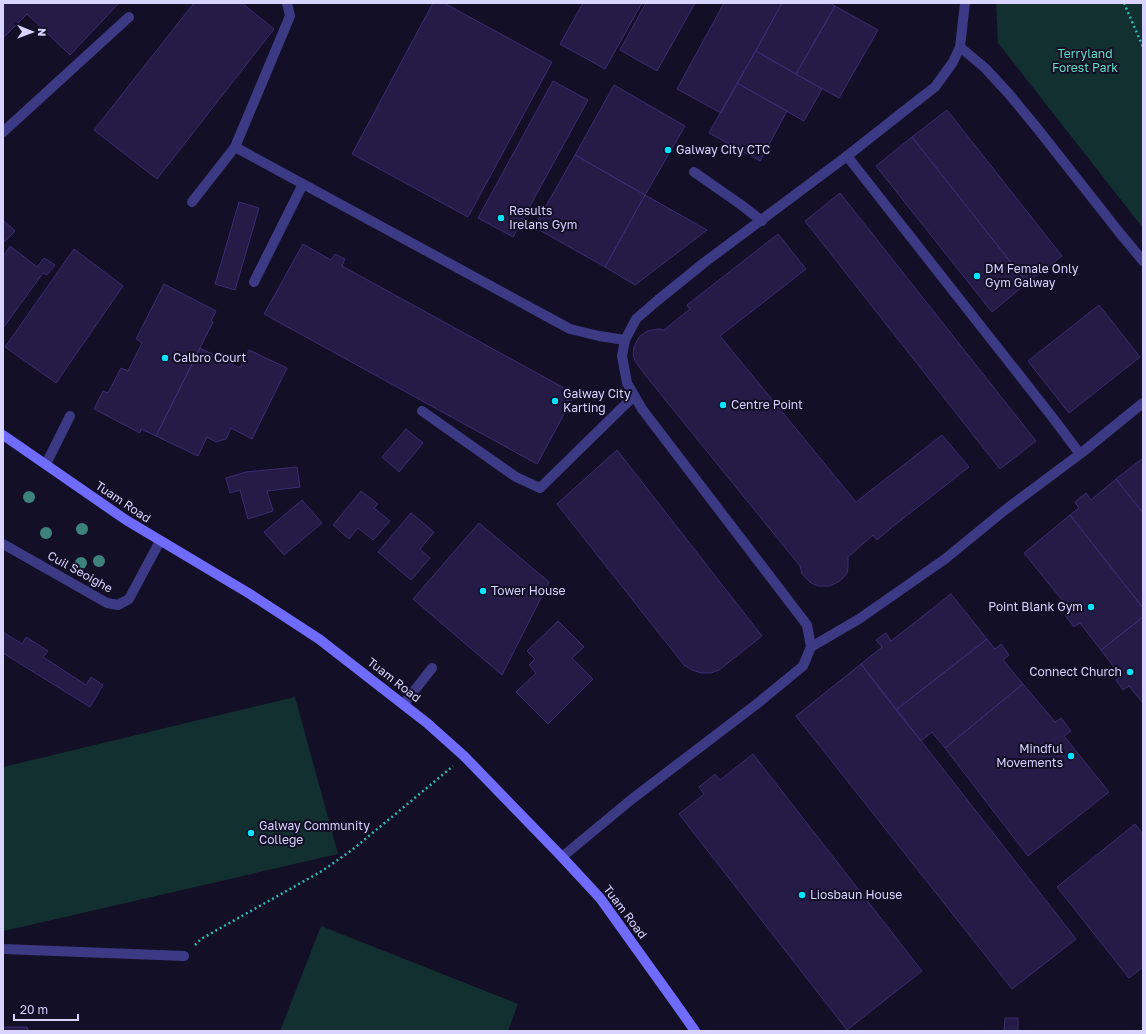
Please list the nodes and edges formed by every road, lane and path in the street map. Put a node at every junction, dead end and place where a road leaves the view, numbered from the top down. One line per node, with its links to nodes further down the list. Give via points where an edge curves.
1 (287, 3): 8 (street, via 290,16)
2 (965, 3): 5 (street)
3 (1124, 3): 6 (path)
4 (129, 17): 7 (street)
5 (960, 47): 9 (street, via 953,62 935,87); 14 (street, via 985,68 1009,94)
6 (1143, 47)
7 (3, 132)
8 (235, 147): 11 (street); 12 (street)
9 (847, 156): 13 (street); 22 (street)
10 (694, 172): 13 (street)
11 (303, 184): 15 (street); 16 (street, via 570,328)
12 (192, 202)
13 (762, 221): 16 (street, via 658,300 636,319)
14 (1143, 261)
15 (254, 282)
16 (624, 340): 17 (street, via 622,356 627,383)
17 (634, 396): 19 (street, via 540,488 516,477); 26 (street, via 807,625)
18 (1143, 403): 22 (street)
19 (422, 411)
20 (70, 416): 23 (street)
21 (3, 435): 23 (main road, Tuam Road)
22 (1080, 454): 26 (street, via 945,559 859,619)
23 (46, 464): 24 (main road, Tuam Road)
24 (160, 541): 25 (street, Cuil Seoighe, via 129,599 118,605 107,603); 28 (main road, Tuam Road, via 250,594 319,639)
25 (3, 544)
26 (811, 647): 30 (street, via 803,666 758,704 632,799)
27 (432, 668): 28 (street)
28 (404, 704): 29 (main road, Tuam Road)
29 (464, 756): 30 (main road, Tuam Road); 32 (path, via 352,850 322,871 201,939)
30 (562, 857): 33 (main road, Tuam Road, via 600,898)
31 (3, 949): 32 (street)
32 (184, 956)
33 (695, 1031)

